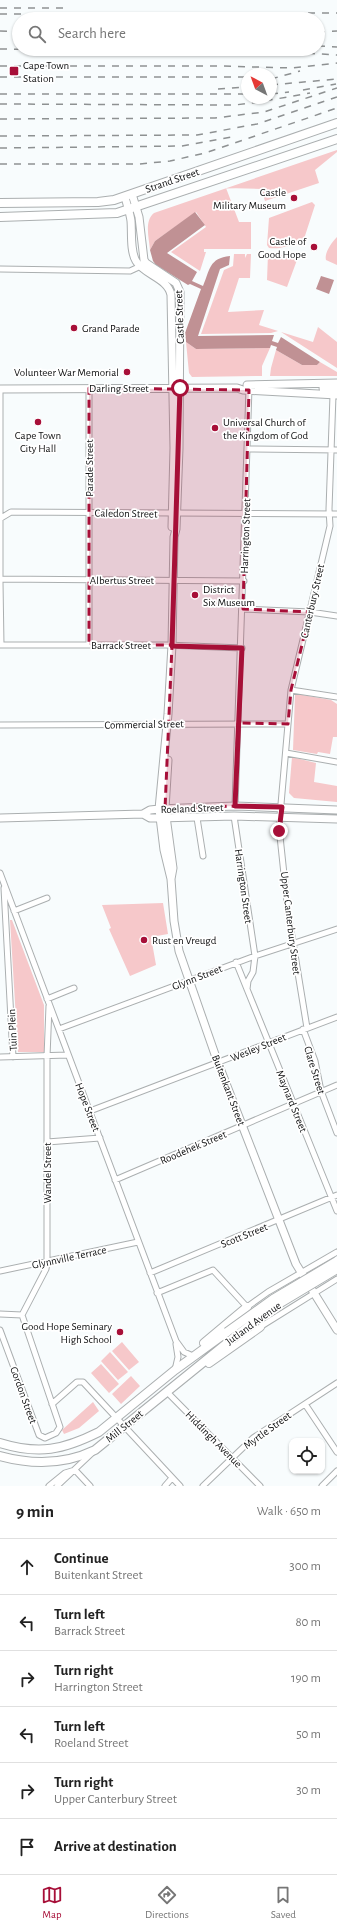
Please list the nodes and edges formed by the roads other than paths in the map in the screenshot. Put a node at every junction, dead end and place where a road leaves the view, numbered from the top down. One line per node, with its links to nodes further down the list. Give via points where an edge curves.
1 (337, 123): 3 (main road, Strand Street)
2 (337, 139): 5 (main road, Strand Street)
3 (129, 195): 4 (main road, Strand Street, via 98,202); 5 (main road)
4 (0, 203)
5 (133, 209): 6 (main road, Strand Street, via 117,213); 7 (main road, via 139,217)
6 (0, 217)
7 (143, 265): 8 (street, via 130,271); 10 (main road, Castle Street, via 176,283 180,289)
8 (0, 268)
9 (89, 388): 10 (main road, Darling Street); 12 (main road, Darling Street); 20 (street, Parade Street)
10 (176, 388): 11 (main road, Darling Street); 21 (main road, Buitenkant Street)
11 (249, 388): 13 (main road, Darling Street); 13 (main road, Darling Street, via 301,384); 15 (street, Harrington Street)
12 (0, 389): 14 (street)
13 (336, 389): 16 (street, Canterbury Street)
14 (0, 448): 18 (street)
15 (247, 449): 16 (street); 22 (street, Harrington Street)
16 (331, 450): 17 (street); 23 (street, Canterbury Street)
17 (337, 450)
18 (1, 500): 19 (street); 25 (street)
19 (11, 512): 20 (street, Caledon Street); 25 (street)
20 (89, 512): 21 (street, Caledon Street); 30 (street, Parade Street)
21 (174, 514): 22 (street, Caledon Street); 31 (main road, Buitenkant Street)
22 (246, 514): 23 (street, Caledon Street); 32 (street, Harrington Street)
23 (329, 514): 24 (street, Caledon Street); 34 (street, Canterbury Street, via 328,533)
24 (337, 514)
25 (1, 518): 26 (street)
26 (0, 547): 27 (street)
27 (0, 565): 28 (street)
28 (0, 576)
29 (0, 580): 30 (street, Albertus Street); 36 (street)
30 (90, 580): 31 (street, Albertus Street); 37 (street, Parade Street)
31 (174, 580): 32 (street, Albertus Street); 38 (main road, Buitenkant Street)
32 (244, 581): 33 (street, Harrington Street)
33 (243, 609): 34 (street); 39 (street, Harrington Street)
34 (310, 612): 35 (street); 40 (street, Canterbury Street)
35 (337, 616)
36 (0, 645): 37 (street, Barrack Street)
37 (90, 645): 38 (street, Barrack Street)
38 (172, 646): 39 (street, Barrack Street); 42 (main road, Buitenkant Street)
39 (242, 648): 43 (street, Harrington Street)
40 (291, 690): 41 (street); 44 (street, Canterbury Street)
41 (337, 697)
42 (168, 723): 43 (street, Commercial Street); 45 (street, Commercial Street); 50 (main road, Buitenkant Street)
43 (238, 723): 44 (street, Commercial Street); 48 (street, Harrington Street)
44 (288, 724): 46 (street, Canterbury Street)
45 (0, 725)
46 (286, 753): 47 (street); 49 (street, Canterbury Street)
47 (337, 762)
48 (235, 806): 49 (main road, Roeland Street); 50 (main road, Roeland Street)
49 (282, 807): 51 (main road, Roeland Street); 57 (street, Upper Canterbury Street)
50 (162, 809): 52 (main road, Roeland Street, via 150,810); 55 (main road, Buitenkant Street)
51 (337, 810)
52 (143, 814): 54 (main road, Roeland Street); 55 (main road, Roeland Street, via 150,818)
53 (234, 816): 56 (main road, Roeland Street); 57 (main road, Roeland Street); 66 (street, Harrington Street)
54 (0, 818)
55 (162, 818): 56 (main road, Roeland Street); 68 (main road, Buitenkant Street, via 177,941)
56 (197, 818): 59 (street)
57 (281, 818): 58 (main road, Roeland Street); 65 (street, Upper Canterbury Street, via 279,831)
58 (337, 820)
59 (203, 856)
60 (0, 874): 61 (street, Hope Street)
61 (4, 883): 63 (street, Hope Street); 78 (street, Tuin Plein)
62 (46, 898): 63 (street)
63 (14, 911): 71 (street, Hope Street)
64 (337, 929): 65 (street, Glynn Street)
65 (292, 943): 66 (street, Glynn Street); 74 (street, Upper Canterbury Street)
66 (254, 956): 67 (street, Glynn Street); 70 (street, via 253,972 248,981)
67 (236, 962): 68 (street, Glynn Street); 70 (street, Maynard Street)
68 (188, 981): 73 (street, Glynn Street); 80 (main road, Buitenkant Street)
69 (74, 988): 71 (street)
70 (247, 991): 75 (street, Maynard Street)
71 (48, 1001): 73 (street, Hope Street); 79 (street, Wandel Street)
72 (337, 1016): 74 (street, Wesley Street)
73 (59, 1029): 76 (street, Hope Street)
74 (305, 1029): 75 (street, Wesley Street); 82 (street, Clare Street)
75 (269, 1042): 80 (street, Wesley Street); 83 (street, Maynard Street)
76 (68, 1055): 79 (street); 84 (street, Hope Street)
77 (0, 1057): 78 (street)
78 (13, 1057): 79 (street)
79 (47, 1057): 88 (street, Wandel Street)
80 (218, 1063): 84 (street, Wesley Street); 85 (main road, Buitenkant Street)
81 (337, 1085): 82 (street, Roodehek Street)
82 (321, 1091): 83 (street, Roodehek Street); 86 (street, Clare Street)
83 (294, 1104): 85 (street, Roodehek Street); 91 (street, Maynard Street)
84 (90, 1112): 87 (street, Hope Street)
85 (243, 1126): 89 (street, Roodehek Street); 93 (main road, Buitenkant Street)
86 (337, 1133)
87 (100, 1138): 88 (street); 89 (street, Hope Street)
88 (47, 1142): 97 (street, Wandel Street)
89 (115, 1180): 94 (street, Hope Street)
90 (337, 1195): 91 (street, Scott Street)
91 (331, 1197): 92 (street, Maynard Street); 93 (street, Scott Street)
92 (337, 1211)
93 (279, 1220): 100 (main road, Buitenkant Street); 101 (street, Scott Street)
94 (138, 1242): 97 (street, Glynnville Terrace); 101 (street, Hope Street)
95 (337, 1252): 100 (street)
96 (337, 1261): 112 (main road, Jutland Avenue, bridge, via 268,1302)
97 (47, 1262): 99 (street, Glynnville Terrace); 107 (street, Wandel Street, via 46,1269)
98 (337, 1269): 115 (main road, Jutland Avenue, bridge, via 277,1305)
99 (0, 1271)
100 (301, 1272): 104 (main road, Buitenkant Street); 105 (street)
101 (150, 1273): 103 (street, Hope Street)
102 (337, 1279): 104 (street)
103 (157, 1292): 105 (street, via 213,1270); 111 (street, Hope Street)
104 (314, 1293): 108 (street); 110 (main road, Buitenkant Street)
105 (247, 1306): 112 (main road, via 204,1343)
106 (0, 1314): 107 (street)
107 (22, 1314): 117 (street)
108 (260, 1327): 115 (main road)
109 (0, 1330): 117 (street, Gordon Street, via 39,1435 42,1437 56,1433 60,1427)
110 (337, 1330)
111 (176, 1341): 112 (street, Hope Street, via 184,1352); 113 (street, Hope Street, via 178,1357)
112 (195, 1355): 113 (main road, Mill Street)
113 (175, 1370): 119 (main road, Mill Street)
114 (337, 1383): 118 (street, Myrtle Street)
115 (175, 1385): 116 (main road, Mill Street)
116 (167, 1392): 120 (main road, Mill Street); 125 (street, Hiddingh Avenue)
117 (52, 1404): 119 (street, via 81,1381)
118 (305, 1404): 123 (street); 125 (street, Myrtle Street, via 253,1438)
119 (116, 1418): 120 (street); 121 (main road, Mill Street, via 99,1432 63,1447 36,1451)
120 (124, 1426): 122 (main road, Mill Street); 128 (street)
121 (0, 1442)
122 (95, 1450): 124 (main road, via 50,1463 20,1462); 126 (street, Mill Street)
123 (337, 1452)
124 (0, 1456)
125 (232, 1457): 134 (street, Myrtle Street); 135 (street, Hiddingh Avenue)
126 (75, 1470): 129 (street, Mill Street, via 65,1473); 130 (street, Mill Street); 131 (street)
127 (337, 1471): 136 (street)
128 (172, 1478): 132 (street); 133 (street)
129 (49, 1486)
130 (57, 1486)
131 (90, 1486)
132 (165, 1486)
133 (180, 1486)
134 (203, 1486)
135 (260, 1486)
136 (322, 1486)

